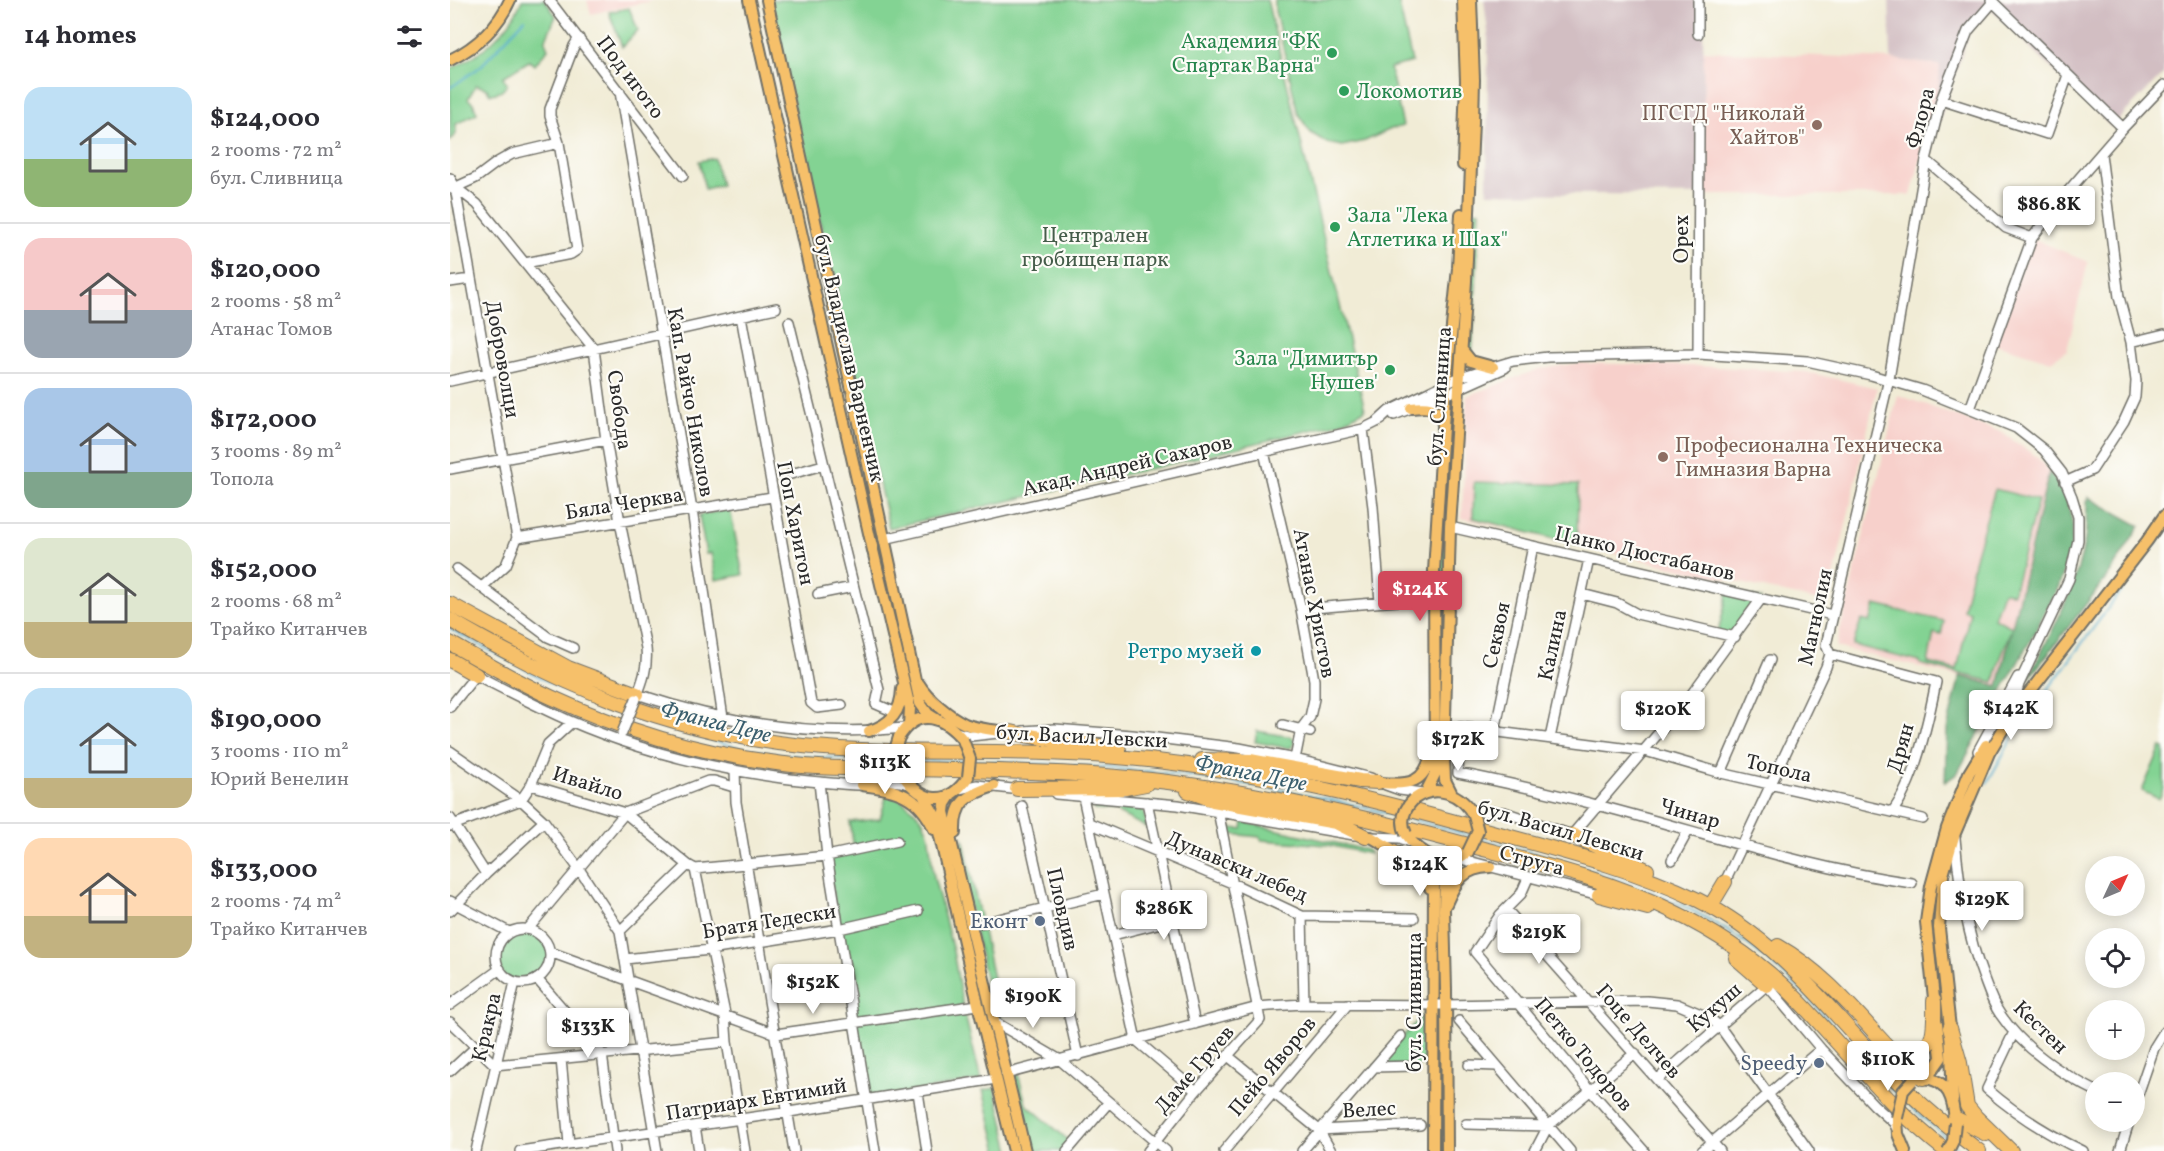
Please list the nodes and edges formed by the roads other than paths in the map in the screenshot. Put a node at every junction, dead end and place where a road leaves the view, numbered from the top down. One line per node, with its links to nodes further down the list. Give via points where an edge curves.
1 (510, 0): 11 (main road, via 482,39)
2 (549, 0): 10 (street, Под игото)
3 (749, 0): 86 (main road, бул. Владислав Варненчик)
4 (767, 0): 62 (main road, бул. Владислав Варненчик)
5 (1463, 0): 42 (main road, бул. Сливница, via 1464,160)
6 (1471, 0): 34 (main road, бул. Сливница, via 1473,122)
7 (1698, 0): 9 (street)
8 (1992, 1): 12 (street); 15 (street, Флора, via 1968,31)
9 (1698, 34)
10 (579, 38): 14 (street, Под игото); 18 (street, via 550,109)
11 (450, 60)
12 (2068, 75): 15 (street, via 2047,134); 17 (street)
13 (2164, 85): 17 (street)
14 (620, 92): 21 (street, Под игото); 30 (street, Кап. Райчо Николов)
15 (1941, 100): 20 (street, Флора)
16 (1699, 125): 35 (street, Орех)
17 (2123, 128): 19 (street)
18 (559, 143): 22 (street, via 512,154 476,178); 24 (street, via 577,250)
19 (2101, 154): 23 (street); 32 (street, via 2119,297)
20 (1926, 160): 23 (street, Флора, via 2006,228); 39 (street, Магнолия)
21 (683, 176)
22 (452, 185): 24 (street, Свобода, via 477,204); 25 (street, Доброволци)
23 (2031, 238): 44 (street)
24 (525, 262): 33 (street, Свобода)
25 (470, 279): 26 (street); 38 (street, Доброволци)
26 (450, 282)
27 (776, 308): 28 (street)
28 (741, 316): 30 (street); 55 (street, Поп Харитон)
29 (789, 322): 51 (street)
30 (661, 334): 33 (street); 57 (street, Кап. Райчо Николов)
31 (2164, 334): 32 (street)
32 (2131, 342): 54 (street, via 2136,381 2134,402 2092,470)
33 (594, 349): 38 (street); 48 (street, Свобода)
34 (1462, 350): 37 (main road, via 1471,361); 41 (main road, бул. Сливница)
35 (1698, 354): 36 (street, Акад. Андрей Сахаров); 39 (street, Акад. Андрей Сахаров, via 1807,361)
36 (1527, 359): 37 (street, Акад. Андрей Сахаров); 41 (street, Акад. Андрей Сахаров)
37 (1493, 367): 41 (street, Акад. Андрей Сахаров)
38 (487, 373): 40 (street); 50 (street, Доброволци)
39 (1888, 380): 44 (street, Акад. Андрей Сахаров); 75 (street, Магнолия)
40 (450, 381)
41 (1460, 382): 42 (street, Акад. Андрей Сахаров); 60 (main road, бул. Сливница)
42 (1445, 390): 43 (street, Акад. Андрей Сахаров); 45 (street, Акад. Андрей Сахаров, via 1389,411); 46 (main road, бул. Сливница)
43 (1412, 408): 45 (street, Акад. Андрей Сахаров); 46 (main road, via 1434,409)
44 (1970, 409): 54 (street, Акад. Андрей Сахаров, via 2016,428 2031,439 2055,462)
45 (1377, 422): 47 (street, Акад. Андрей Сахаров)
46 (1443, 424): 70 (main road, бул. Сливница)
47 (1363, 429): 49 (street, Акад. Андрей Сахаров); 72 (street)
48 (606, 440): 50 (street); 59 (street, Свобода)
49 (1264, 452): 62 (street, Акад. Андрей Сахаров); 74 (street, Атанас Христов)
50 (504, 459): 52 (street); 61 (street, Доброволци)
51 (823, 465): 53 (street); 67 (street)
52 (450, 469)
53 (791, 474)
54 (2065, 482): 82 (street, Акад. Андрей Сахаров, via 2078,517 2076,555 2069,579)
55 (772, 497): 57 (street, Бяла Черква); 89 (street, Поп Харитон, via 811,703 816,708)
56 (2164, 507): 88 (main road)
57 (692, 510): 59 (street, Бяла Черква); 93 (street, Кап. Райчо Николов)
58 (2164, 516): 92 (main road)
59 (620, 522): 61 (street, Бяла Черква); 87 (street, Свобода, via 646,648 647,661)
60 (1450, 527): 63 (street, Цанко Дюстабанов); 79 (main road, бул. Сливница)
61 (517, 538): 66 (street, via 506,565)
62 (884, 539): 86 (main road, бул. Владислав Варненчик)
63 (1533, 546): 64 (street, Цанко Дюстабанов); 99 (street, Секвоя)
64 (1589, 559): 69 (street, Калина); 71 (street, Цанко Дюстабанов)
65 (457, 569): 66 (street)
66 (482, 587): 80 (street, via 548,637)
67 (853, 587): 68 (street); 91 (street, via 879,690 876,704)
68 (818, 594)
69 (1582, 594): 77 (street, via 1617,603 1637,614); 105 (street, Калина)
70 (1434, 598): 72 (street); 79 (main road, бул. Сливница)
71 (1761, 599): 75 (street, Цанко Дюстабанов); 77 (street)
72 (1380, 602): 74 (street)
73 (450, 604): 87 (highway, via 568,668)
74 (1301, 609): 101 (street, Атанас Христов, via 1314,680)
75 (1832, 615): 81 (street, Магнолия, via 1826,645)
76 (450, 620): 109 (highway, бул. Васил Левски, via 582,689 652,715 760,741)
77 (1735, 637): 106 (street)
78 (450, 643): 115 (highway, бул. Васил Левски, via 578,709 722,754 808,766 1040,772)
79 (1441, 645): 98 (main road, бул. Сливница); 125 (main road, бул. Сливница, via 1444,773)
80 (573, 648)
81 (1830, 654): 118 (street, Магнолия); 134 (street, Дрян, via 1936,682 1910,779)
82 (2033, 655): 88 (street); 113 (street, via 2010,689)
83 (450, 660): 85 (highway)
84 (1770, 660): 112 (street)
85 (476, 675): 90 (street); 95 (street)
86 (908, 675): 94 (main road, бул. Владислав Варненчик, via 922,707); 97 (main road, бул. Владислав Варненчик, via 910,708); 100 (main road, via 897,713 884,725); 102 (main road, via 928,697 960,721)
87 (636, 697): 93 (street); 103 (street, bridge)
88 (2014, 701): 92 (street); 113 (main road)
89 (842, 705)
90 (450, 707)
91 (892, 711)
92 (2011, 716): 142 (main road, via 1989,753)
93 (723, 718): 100 (street, via 783,728)
94 (936, 719): 97 (main road, via 920,719); 104 (main road)
95 (572, 722): 103 (street); 119 (street, via 548,744)
96 (1283, 725): 101 (street)
97 (905, 730): 100 (street); 117 (main road, bridge, via 894,753)
98 (1435, 730): 116 (main road, via 1429,763 1420,777 1403,784); 127 (main road, бул. Сливница, via 1435,774)
99 (1495, 730): 105 (street, Топола); 111 (street, Топола, via 1460,727)
100 (869, 731)
101 (1306, 731): 108 (street, Атанас Христов)
102 (1009, 732): 104 (street); 108 (street, via 1055,729 1132,735); 109 (highway, via 1093,744)
103 (621, 736): 110 (street, via 661,752)
104 (960, 736): 124 (main road, bridge, via 970,759 968,777)
105 (1550, 738): 106 (street, Топола)
106 (1645, 751): 112 (street, Топола); 131 (street)
107 (450, 752): 129 (street)
108 (1295, 759): 116 (street)
109 (1162, 761): 116 (highway, via 1243,760); 167 (highway, бул. Васил Левски, via 1278,779 1386,803 1605,862)
110 (735, 770): 114 (street); 122 (street)
111 (1458, 773): 131 (street, Чинар)
112 (1721, 773): 118 (street, Топола)
113 (1969, 773): 192 (main road, via 1939,850 1929,898 1926,922)
114 (819, 782): 120 (street); 151 (street)
115 (1164, 782): 123 (highway, via 1125,788); 144 (highway, via 1212,800 1336,822); 174 (highway, бул. Васил Левски, via 1294,802 1387,823 1583,876)
116 (1380, 782): 127 (street)
117 (909, 784): 120 (street, via 895,780); 126 (main road)
118 (1769, 784): 134 (street, Топола); 147 (street, Магнолия)
119 (531, 785): 129 (street); 135 (street, Ивайло)
120 (862, 785): 148 (main road, via 894,789 911,800 930,820)
121 (994, 786): 123 (street); 124 (street, via 971,785); 152 (main road, via 970,796 957,809)
122 (734, 787): 135 (street, via 708,781); 155 (street)
123 (1017, 789): 128 (street)
124 (954, 792): 126 (main road, via 934,798); 152 (main road, via 944,812)
125 (1452, 794): 127 (main road, via 1438,790); 136 (main road)
126 (923, 795): 148 (main road, via 935,815)
127 (1421, 795): 145 (main road, bridge, via 1404,814 1403,825)
128 (1083, 797): 130 (street); 140 (street)
129 (521, 800): 138 (street); 139 (street)
130 (1147, 802): 133 (street); 149 (street)
131 (1597, 805): 141 (street, Чинар); 143 (street)
132 (1022, 806): 168 (street, Пловдив)
133 (1218, 811): 144 (street); 162 (street)
134 (1892, 812): 137 (street, Топола)
135 (625, 813): 156 (street, Ивайло); 158 (street)
136 (1473, 813): 143 (street, via 1504,812); 153 (main road, bridge, via 1478,831 1468,852)
137 (1923, 819)
138 (544, 821): 158 (street); 159 (street)
139 (451, 822): 159 (street)
140 (1089, 823): 149 (street, Дунавски лебед); 164 (street)
141 (1688, 831): 147 (street, Чинар); 154 (street)
142 (1955, 832): 209 (main road, via 1943,875 1939,928); 210 (street, Кестен, via 1958,880 1969,932 1989,992)
143 (1572, 835): 167 (highway, via 1631,861)
144 (1368, 837): 145 (street); 169 (main road, via 1423,868)
145 (1410, 839): 150 (main road)
146 (897, 841): 151 (street)
147 (1742, 847): 161 (street, Магнолия); 163 (street, Чинар, via 1830,869)
148 (943, 849): 198 (main road)
149 (1156, 852): 162 (street, Дунавски лебед); 175 (street)
150 (1426, 854): 153 (main road, via 1442,860); 169 (main road, бул. Сливница)
151 (827, 856): 155 (street); 179 (street)
152 (955, 858): 203 (main road)
153 (1455, 859): 157 (street, Струга); 169 (main road, бул. Сливница, via 1445,875)
154 (1672, 860)
155 (747, 864): 156 (street); 183 (street)
156 (691, 867): 180 (street); 184 (street)
157 (1490, 867): 160 (street, Струга); 169 (main road, via 1466,873)
158 (579, 869): 178 (street); 180 (street)
159 (486, 874): 166 (street)
160 (1528, 878): 165 (street, Струга); 170 (street, via 1521,894)
161 (1725, 882): 167 (highway)
162 (1232, 883): 172 (street, Дунавски лебед); 201 (street)
163 (1912, 883)
164 (1104, 894): 168 (street); 182 (street)
165 (1599, 896): 174 (highway)
166 (452, 906): 181 (street)
167 (1711, 907): 217 (highway, via 1790,953 1852,1006); 289 (highway, бул. Васил Левски, via 1792,967 1907,1091)
168 (1043, 909): 176 (street); 222 (street, Пловдив)
169 (1439, 909): 199 (main road, бул. Сливница); 200 (main road, бул. Сливница)
170 (1506, 909): 193 (street, Петко Тодоров, via 1475,952); 194 (street, Гоце Делчев)
171 (918, 911): 179 (street, Братя Тедески)
172 (1302, 916): 173 (street, Дунавски лебед); 195 (street)
173 (1414, 918)
174 (1688, 919): 177 (highway, бул. Васил Левски)
175 (1173, 920): 182 (street); 207 (street)
176 (982, 923)
177 (1701, 926): 191 (highway); 288 (highway, бул. Васил Левски, via 1779,982 1884,1094)
178 (528, 929): 181 (street); 185 (street, via 543,937)
179 (840, 929): 183 (street, Братя Тедески); 206 (street)
180 (620, 931): 186 (street)
181 (509, 932): 187 (street, via 498,945)
182 (1113, 934): 214 (street)
183 (760, 942): 184 (street, Братя Тедески); 212 (street)
184 (710, 950): 186 (street, Братя Тедески); 202 (street)
185 (550, 952): 188 (street, via 547,970); 189 (street)
186 (625, 959): 189 (street)
187 (500, 969): 190 (street); 197 (street)
188 (537, 979): 190 (street); 221 (street)
189 (628, 980): 202 (street); 219 (street)
190 (515, 982): 226 (street, Кракра)
191 (1767, 985): 208 (street, Кукуш); 218 (street)
192 (1934, 1001): 217 (highway, via 1929,1044 1911,1054); 235 (main road, via 1941,1058)
193 (1517, 1002): 194 (street, Патриарх Евтимий); 200 (street, Патриарх Евтимий); 237 (street, Петко Тодоров)
194 (1591, 1003): 208 (street, Патриарх Евтимий, via 1677,1004); 220 (street, Гоце Делчев)
195 (1304, 1004): 196 (street, Патриарх Евтимий); 201 (street, Патриарх Евтимий)
196 (1348, 1004): 199 (street, Патриарх Евтимий); 240 (street, Пейо Яворов)
197 (450, 1005)
198 (978, 1005): 206 (street); 233 (main road)
199 (1434, 1005): 200 (street, Патриарх Евтимий); 278 (main road, бул. Сливница)
200 (1446, 1005): 279 (main road, бул. Сливница)
201 (1258, 1007): 207 (street, Патриарх Евтимий); 223 (street, Даме Груев, via 1260,1020)
202 (725, 1014): 212 (street); 215 (street)
203 (993, 1021): 225 (street); 233 (main road)
204 (1459, 1021): 229 (street)
205 (450, 1022): 216 (street)
206 (855, 1023): 212 (street); 242 (street)
207 (1195, 1024): 214 (street, Патриарх Евтимий)
208 (1720, 1026): 234 (street, Кукуш); 241 (street)
209 (1950, 1028): 243 (main road); 260 (highway, via 1967,1106)
210 (2014, 1032): 236 (street, Кестен, via 2050,1063); 290 (street, via 1987,1089 2051,1136)
211 (2164, 1032): 232 (street)
212 (776, 1034): 245 (street)
213 (1401, 1036): 230 (street)
214 (1136, 1040): 222 (street, Патриарх Евтимий); 239 (street)
215 (727, 1042): 219 (street); 246 (street)
216 (476, 1047): 226 (street); 231 (street)
217 (1889, 1048): 235 (highway)
218 (1821, 1049): 241 (street); 252 (street)
219 (640, 1050): 221 (street); 254 (street)
220 (1635, 1053): 234 (street, Гоце Делчев); 237 (street)
221 (602, 1054): 224 (street); 256 (street)
222 (1078, 1056): 225 (street, Патриарх Евтимий)
223 (1228, 1056): 239 (street, Даме Груев); 240 (street)
224 (561, 1059): 226 (street); 259 (street)
225 (1060, 1060): 233 (street, Патриарх Евтимий); 244 (street)
226 (495, 1065): 261 (street, Кракра)
227 (1469, 1065): 229 (street)
228 (1414, 1066): 230 (street)
229 (1497, 1066): 251 (street)
230 (1374, 1067): 253 (street)
231 (450, 1071)
232 (2145, 1074)
233 (1001, 1077): 238 (street, Патриарх Евтимий); 270 (main road); 271 (main road)
234 (1658, 1079): 258 (street, Гоце Делчев)
235 (1921, 1079): 243 (main road, via 1941,1083); 252 (main road, bridge, via 1903,1091)
236 (2085, 1084)
237 (1590, 1090): 251 (street); 282 (street, Петко Тодоров)
238 (918, 1092): 242 (street, Патриарх Евтимий); 269 (street)
239 (1196, 1092): 257 (street, Даме Груев)
240 (1272, 1093): 253 (street); 275 (street, Пейо Яворов)
241 (1768, 1094): 258 (street); 285 (street)
242 (867, 1100): 245 (street, Патриарх Евтимий); 268 (street)
243 (1953, 1100): 247 (main road)
244 (1109, 1102): 257 (street); 272 (street)
245 (789, 1112): 246 (street, Патриарх Евтимий); 267 (street)
246 (740, 1119): 250 (street, Патриарх Евтимий); 266 (street)
247 (1955, 1120): 260 (highway); 288 (main road, bridge, via 1953,1141)
248 (1466, 1124): 251 (street)
249 (1420, 1125): 253 (street, Велес)
250 (695, 1126): 254 (street, Патриарх Евтимий); 265 (street)
251 (1548, 1126): 280 (street); 281 (street)
252 (1897, 1127): 286 (main road); 287 (main road)
253 (1319, 1130): 276 (street); 277 (street)
254 (654, 1132): 256 (street, Патриарх Евтимий); 264 (street)
255 (2126, 1132): 291 (street)
256 (613, 1137): 259 (street, Патриарх Евтимий); 263 (street)
257 (1156, 1142): 273 (street, Даме Груев); 274 (street)
258 (1713, 1142): 283 (street); 284 (street, Гоце Делчев)
259 (565, 1147): 262 (street, Патриарх Евтимий)
260 (2007, 1148)
261 (476, 1151)
262 (520, 1151)
263 (615, 1151)
264 (657, 1151)
265 (699, 1151)
266 (745, 1151)
267 (794, 1151)
268 (875, 1151)
269 (927, 1151)
270 (1014, 1151)
271 (1025, 1151)
272 (1066, 1151)
273 (1148, 1151)
274 (1166, 1151)
275 (1224, 1151)
276 (1302, 1151)
277 (1330, 1151)
278 (1433, 1151)
279 (1447, 1151)
280 (1535, 1151)
281 (1570, 1151)
282 (1644, 1151)
283 (1702, 1151)
284 (1720, 1151)
285 (1809, 1151)
286 (1899, 1151)
287 (1905, 1151)
288 (1947, 1151)
289 (1979, 1151)
290 (2083, 1151)
291 (2120, 1151)

